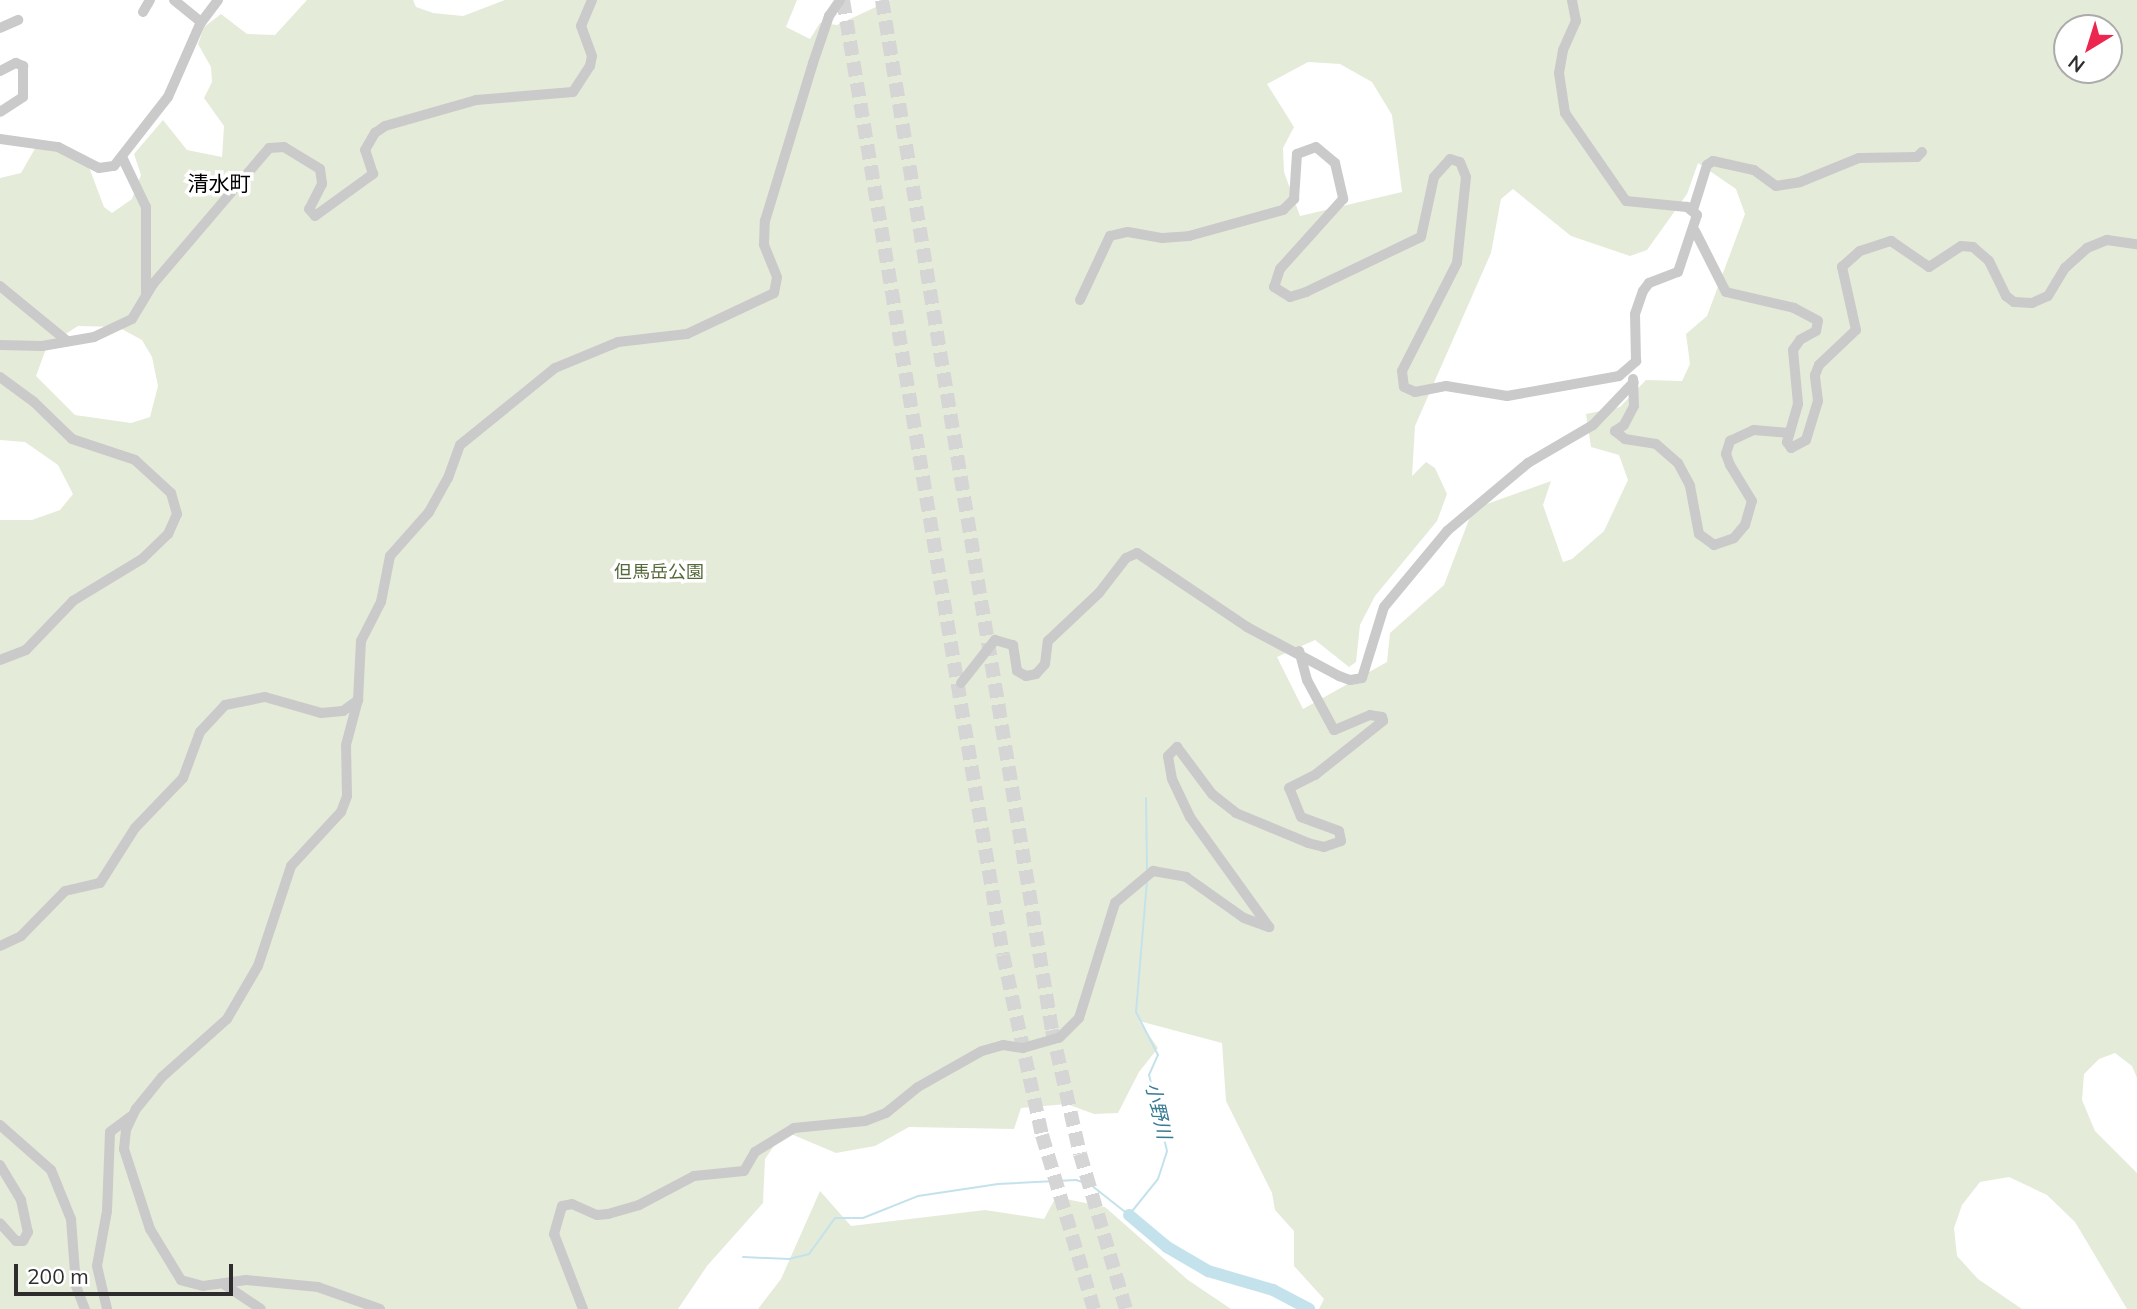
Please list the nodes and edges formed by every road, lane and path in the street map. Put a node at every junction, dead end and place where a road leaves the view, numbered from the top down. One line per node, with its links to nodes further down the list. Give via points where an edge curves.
1 (150, 0): 7 (street)
2 (174, 0): 9 (street)
3 (218, 0): 9 (street)
4 (592, 0): 20 (street, via 580,26 590,66 573,92 476,100 385,127 375,132 365,150 373,174 315,216 309,209 323,184 320,169 284,147 269,148)
5 (840, 0): 31 (street, via 829,16 813,63 765,221 764,244 777,277 774,293 687,334 618,342 555,368 471,434 460,445 449,478 429,512 390,556 381,602 361,641)
6 (1572, 0): 16 (street, via 1576,21 1559,73 1565,113 1620,197 1634,205)
7 (144, 12)
8 (18, 20): 10 (street)
9 (201, 22): 15 (street, via 168,97)
10 (0, 28)
11 (0, 71): 12 (street, via 16,63 23,66 23,97)
12 (0, 112)
13 (0, 139): 15 (street, via 13,137 66,150 99,168)
14 (1922, 152): 16 (street, via 1917,157 1859,159 1800,182 1776,186 1754,170 1713,161 1707,165)
15 (123, 159): 20 (street, via 146,207)
16 (1693, 210): 17 (street, via 1697,215)
17 (1695, 231): 24 (street, via 1678,272 1649,283 1643,291 1635,314 1637,355); 27 (street, via 1726,292 1794,307 1818,321 1816,331 1793,350 1798,404)
18 (2137, 244): 27 (street, via 2107,240 2087,248 2065,268 2048,296 2032,303 2014,302 2006,296 1989,261 1973,247 1961,246 1929,267 1891,241 1860,251 1842,267 1856,330 1819,365 1815,375 1818,401 1803,445 1791,448)
19 (0, 286): 22 (street)
20 (146, 295): 22 (street, via 125,324 108,333)
21 (1080, 300): 24 (street, via 1110,236 1128,232 1181,237 1283,210 1294,199 1297,154 1316,147 1335,163 1344,187 1343,199 1280,269 1274,287 1290,297 1306,292 1421,237 1434,177 1451,159 1460,162 1466,177 1457,263 1402,370 1404,387 1415,392 1446,386 1507,396 1603,380)
22 (67, 341): 23 (street)
23 (0, 345)
24 (1629, 369): 26 (street)
25 (0, 377): 29 (street, via 72,439 135,460 171,493 177,514 168,534 142,559 82,594 26,650)
26 (1634, 382): 27 (street, via 1634,405 1624,425 1615,431 1625,439 1656,444 1678,463 1690,486 1699,534 1714,545 1734,538 1745,525 1752,501 1730,465 1726,454 1730,441 1754,430); 28 (street, via 1593,425 1528,463 1447,531 1384,607 1362,677 1350,680 1339,676)
27 (1788, 433)
28 (1299, 651): 30 (street, via 1247,627 1137,553 1126,558 1099,593 1048,641 1045,664 1036,674 1026,676 1017,671 1013,645 995,640); 42 (street, via 1307,680 1334,730 1370,715 1382,716 1383,721 1315,775 1289,788 1301,817 1339,831 1341,841 1324,847 1308,843 1237,813 1212,794 1177,747 1168,756 1172,779 1190,817 1269,926 1244,918 1186,877 1153,871 1115,903 1079,1018 1059,1038 1023,1048 996,1045 918,1087 886,1113 865,1121 794,1128 755,1152 744,1171 694,1176 639,1205 608,1214 597,1215 572,1204 562,1206 554,1234)
29 (0, 660)
30 (961, 683)
31 (358, 700): 32 (street, via 343,712 321,713 265,697 225,705 200,732 183,778 135,828 100,883 65,891 21,936); 33 (street, via 346,745 347,796 341,812 291,866 274,925 243,996 227,1019 162,1077)
32 (0, 946)
33 (131, 1116): 37 (street, via 124,1149 150,1229 181,1280); 39 (street, via 110,1132 109,1191 97,1266)
34 (0, 1125): 38 (street, via 51,1170 71,1219 76,1286)
35 (0, 1165): 36 (street, via 21,1200 28,1232 23,1241 16,1241)
36 (0, 1223)
37 (225, 1285): 40 (street); 41 (street, via 247,1280 318,1287)
38 (85, 1309)
39 (107, 1309)
40 (261, 1309)
41 (380, 1309)
42 (583, 1309)

